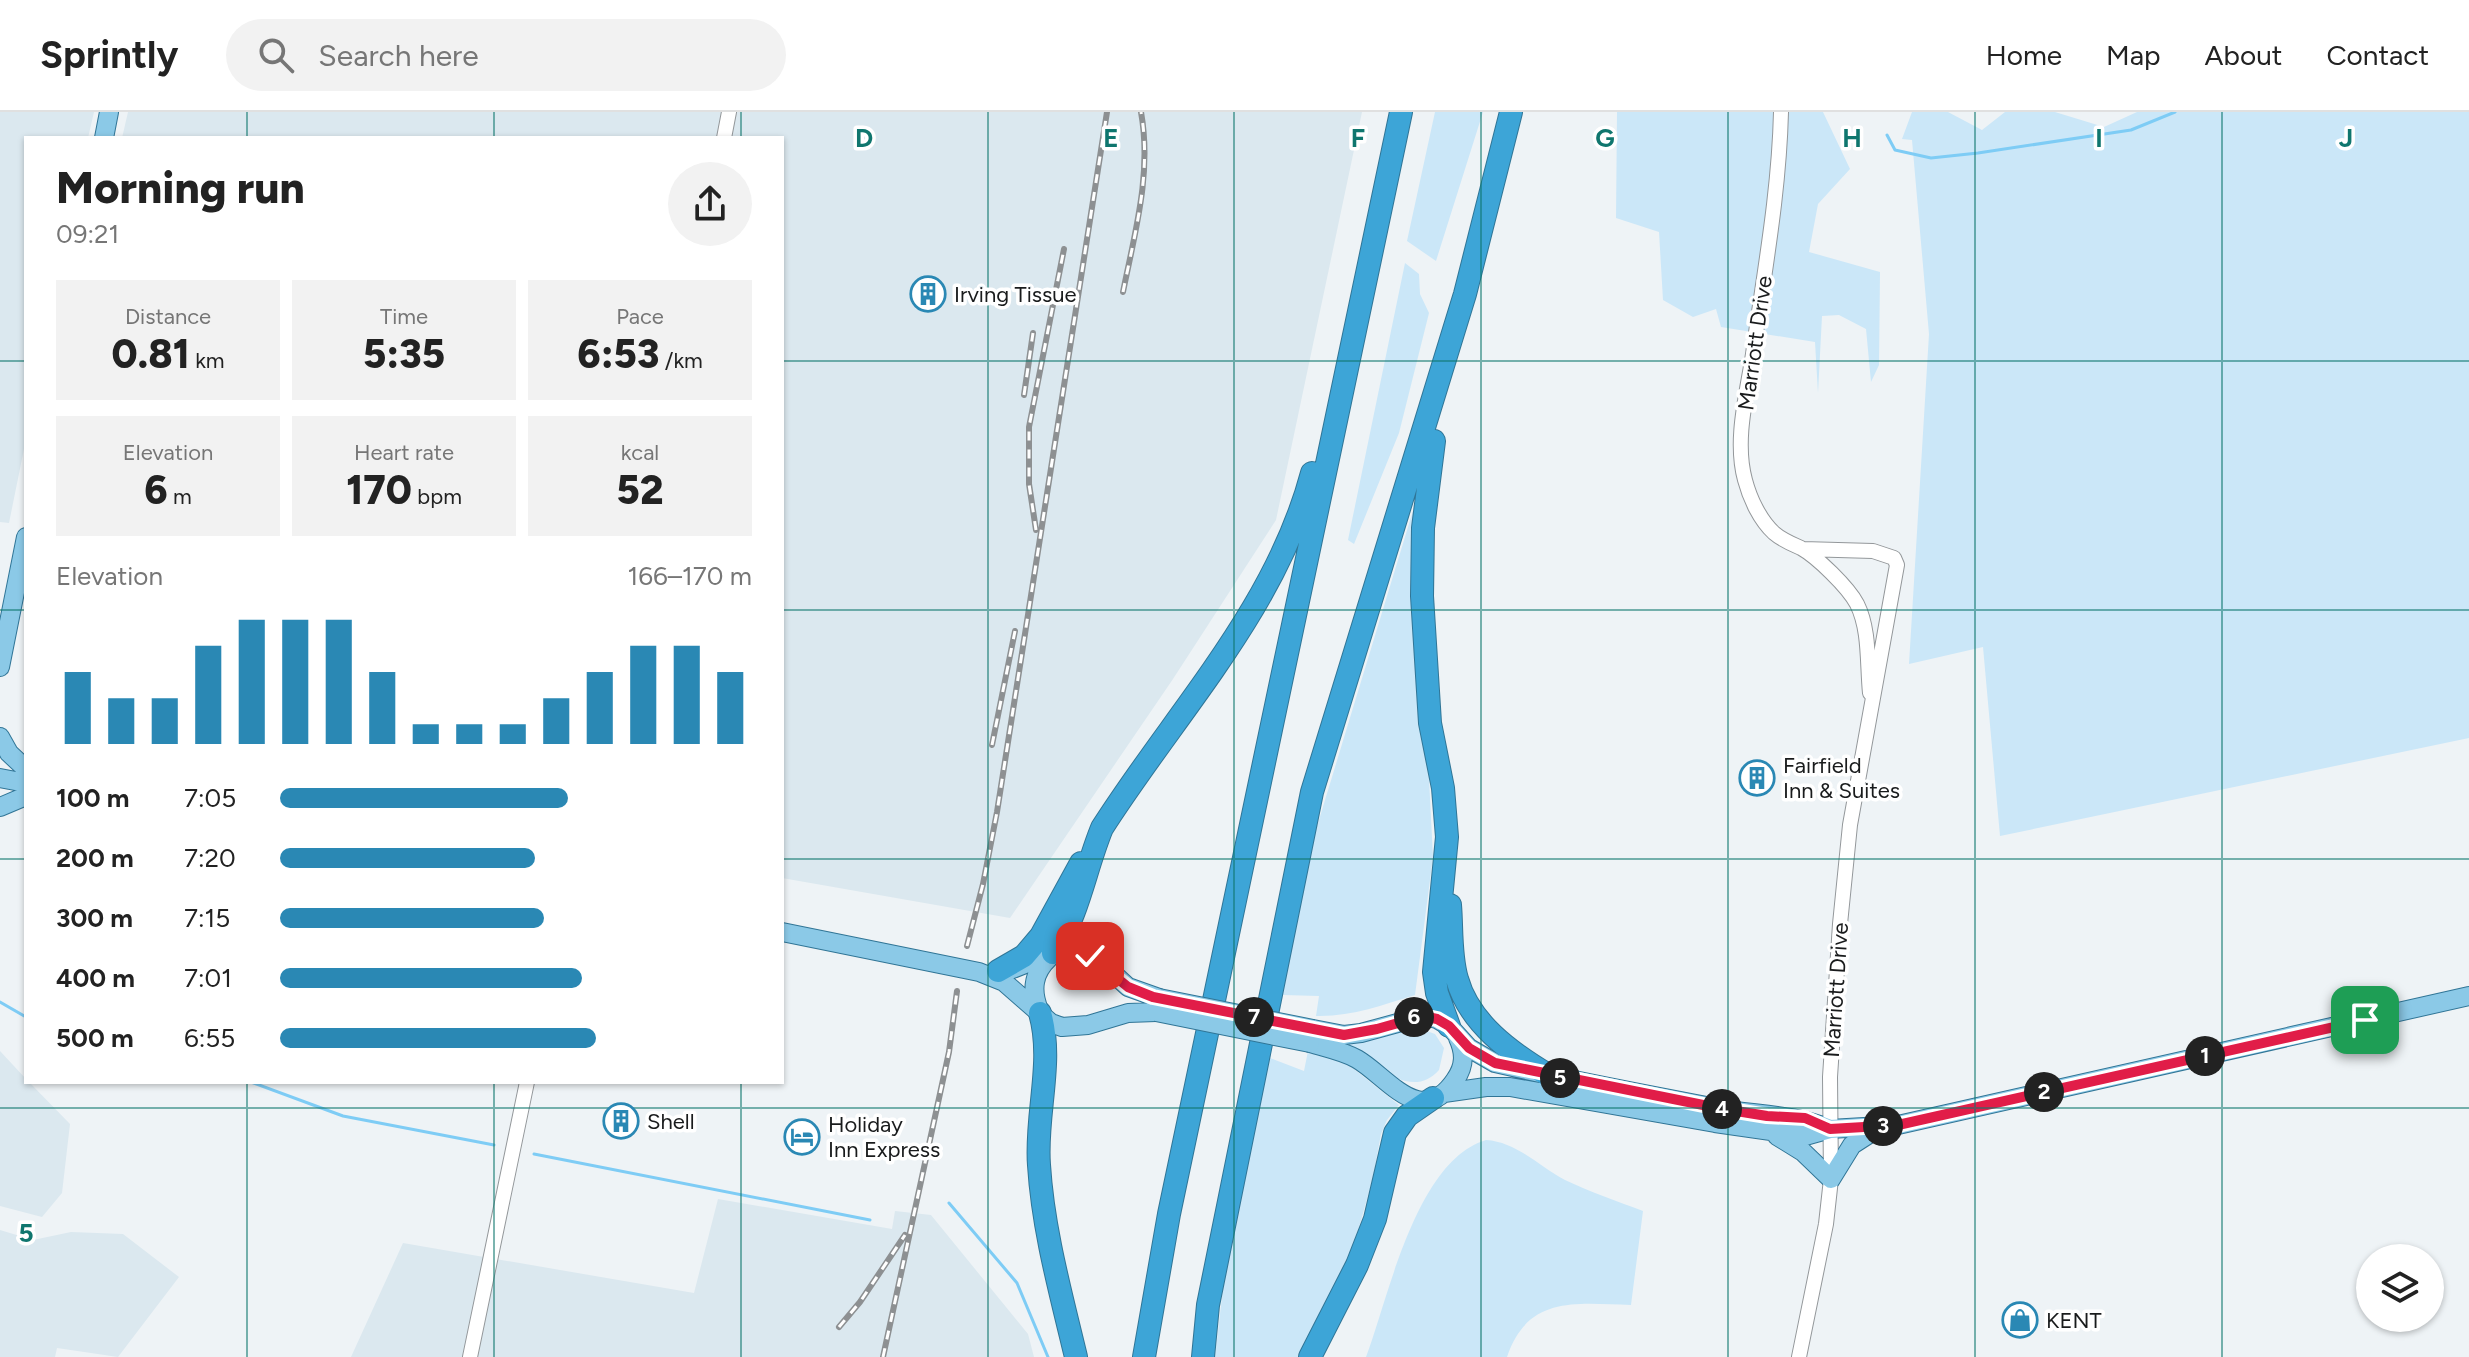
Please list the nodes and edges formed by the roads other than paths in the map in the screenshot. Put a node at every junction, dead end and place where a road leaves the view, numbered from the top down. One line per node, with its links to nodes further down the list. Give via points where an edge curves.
1 (109, 112): 6 (main road)
2 (729, 112): 7 (street)
3 (1401, 112): 8 (highway)
4 (1511, 112): 9 (highway)
5 (1781, 112): 11 (street, Marriott Drive, via 1780,162 1741,461 1761,517 1774,533)
6 (104, 136)
7 (724, 136)
8 (1373, 244): 20 (highway, via 1310,481 1284,551 1244,625); 39 (highway, via 1172,1199)
9 (1465, 294): 21 (highway, via 1433,442 1421,562 1430,723 1443,788); 40 (highway, via 1312,792 1208,1305)
10 (24, 547): 12 (main road)
11 (1803, 549): 13 (street, Marriott Drive, via 1856,602 1865,627); 13 (street, Marriott Drive, via 1873,551 1894,558 1897,565)
12 (0, 667)
13 (1871, 710): 34 (street, Marriott Drive, via 1850,825 1840,924)
14 (0, 737): 15 (main road)
15 (24, 767)
16 (0, 778): 17 (main road)
17 (24, 783)
18 (24, 797): 19 (main road)
19 (0, 807)
20 (1102, 828): 23 (highway, via 1074,918); 24 (highway, via 1041,936 1024,956)
21 (1446, 868): 28 (highway, via 1434,972); 30 (highway, via 1456,978 1468,1005 1488,1031)
22 (784, 932): 24 (main road)
23 (1053, 953): 24 (main road, via 1018,969); 26 (main road, via 1079,951); 27 (main road, via 1042,964 1033,989)
24 (989, 971): 27 (main road)
25 (2469, 996): 33 (main road)
26 (1158, 1005): 27 (main road, via 1074,1028 1051,1023); 29 (main road, bridge)
27 (1040, 1013): 38 (highway, via 1045,1042 1038,1163)
28 (1453, 1030): 29 (main road, via 1423,1016 1361,1033); 30 (main road, via 1483,1058); 32 (main road, via 1464,1062 1453,1083)
29 (1312, 1036): 32 (main road, via 1356,1058 1397,1093 1408,1098)
30 (1548, 1075): 34 (main road, via 1767,1116 1805,1118)
31 (527, 1084): 37 (street)
32 (1438, 1095): 35 (main road, via 1510,1087); 41 (highway, via 1407,1116 1395,1133 1375,1219)
33 (1883, 1126): 34 (main road); 36 (main road, via 1852,1145)
34 (1830, 1129): 35 (main road, via 1805,1136); 36 (street, Marriott Drive)
35 (1765, 1131): 36 (main road, via 1787,1140)
36 (1831, 1179): 42 (street, Marriott Drive)
37 (470, 1357)
38 (1076, 1357)
39 (1144, 1357)
40 (1203, 1357)
41 (1310, 1357)
42 (1799, 1357)

